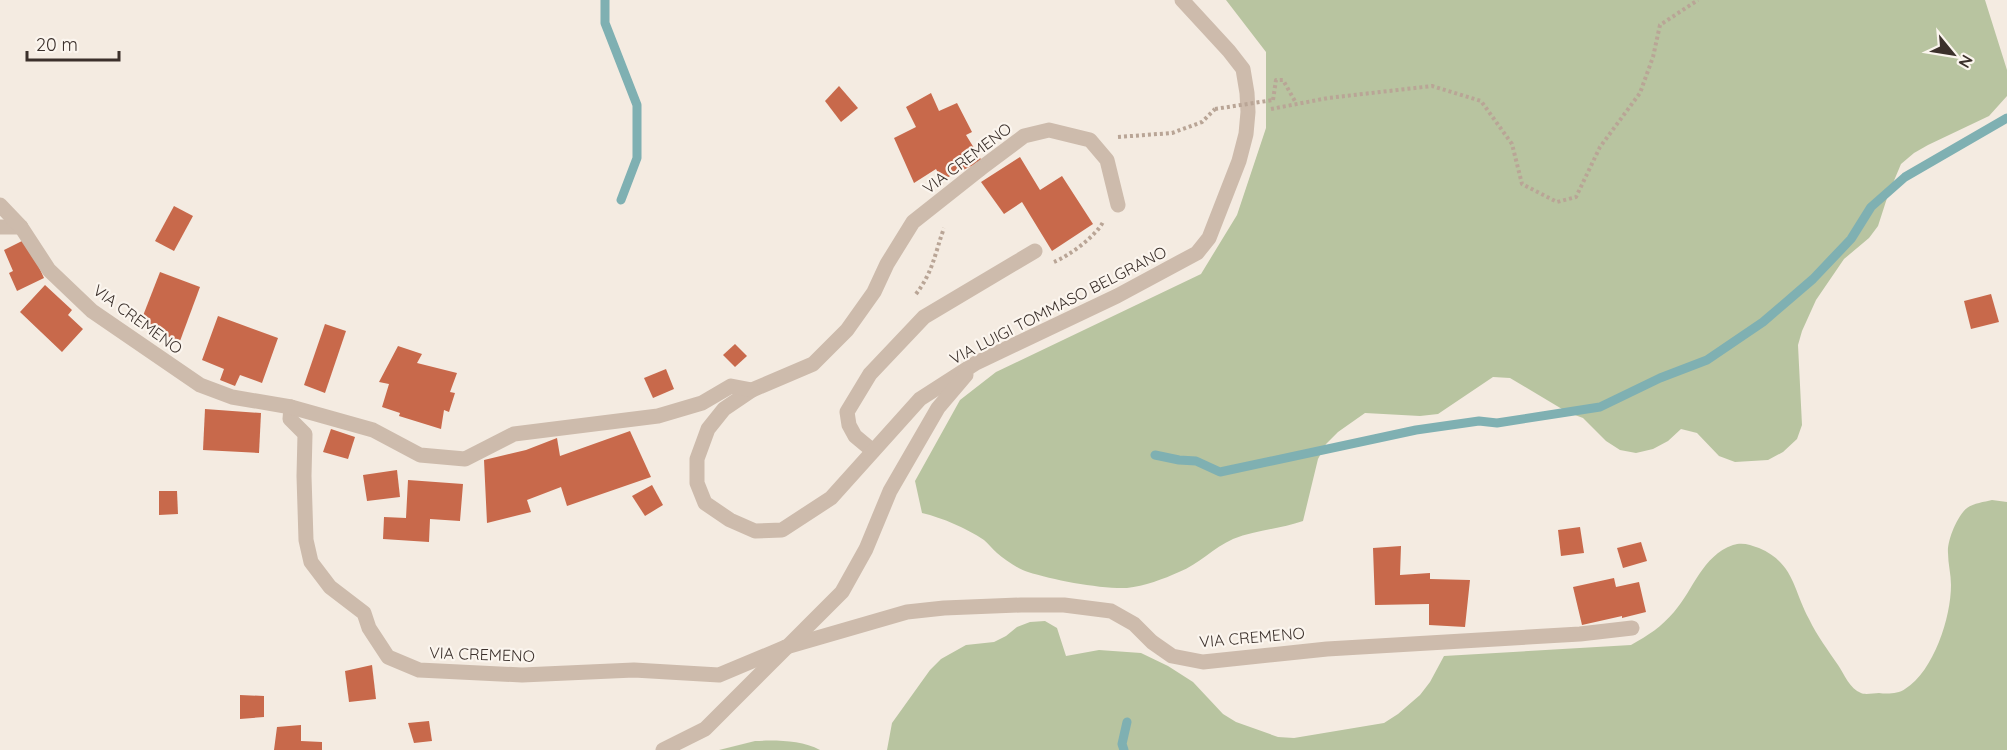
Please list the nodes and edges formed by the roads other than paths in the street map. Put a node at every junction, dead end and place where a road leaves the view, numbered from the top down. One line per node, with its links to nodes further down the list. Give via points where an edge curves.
1 (1182, 0): 7 (street, VIA LUIGI TOMMASO BELGRANO, via 1243,69 1247,93 1246,134 1239,161 1209,238 1197,253 1178,265)
2 (1117, 200): 8 (street, VIA CREMENO, via 1107,159 1090,140 1049,130 1024,136 913,222 874,292 847,330 813,364)
3 (0, 206): 5 (street, VIA CREMENO)
4 (0, 227): 5 (street)
5 (21, 227): 9 (street, VIA CREMENO, via 49,270 92,311 200,385 232,397)
6 (1035, 251): 10 (street, via 924,317 870,374 847,412 855,436)
7 (976, 363): 10 (street, VIA LUIGI TOMMASO BELGRANO, via 920,399); 12 (street, VIA CREMENO, via 938,408 890,491 866,549 842,592)
8 (752, 390): 9 (street, VIA CREMENO, via 731,387 702,403 658,416 514,434 465,459 420,455 373,430); 10 (street, VIA LUIGI TOMMASO BELGRANO, via 719,415 708,429 697,459 697,483 705,503 730,520 755,531 782,530 831,498)
9 (291, 407): 12 (street, VIA CREMENO, via 290,419 305,434 306,540 311,562 330,587 364,613 388,657 419,670 522,675 634,670 719,675)
10 (873, 450)
11 (1632, 628): 12 (street, VIA CREMENO, via 1327,649 1203,662 1172,656 1134,624 1111,611 1021,604 907,612)
12 (786, 647): 13 (street, VIA CREMENO, via 705,729)
13 (663, 750)

